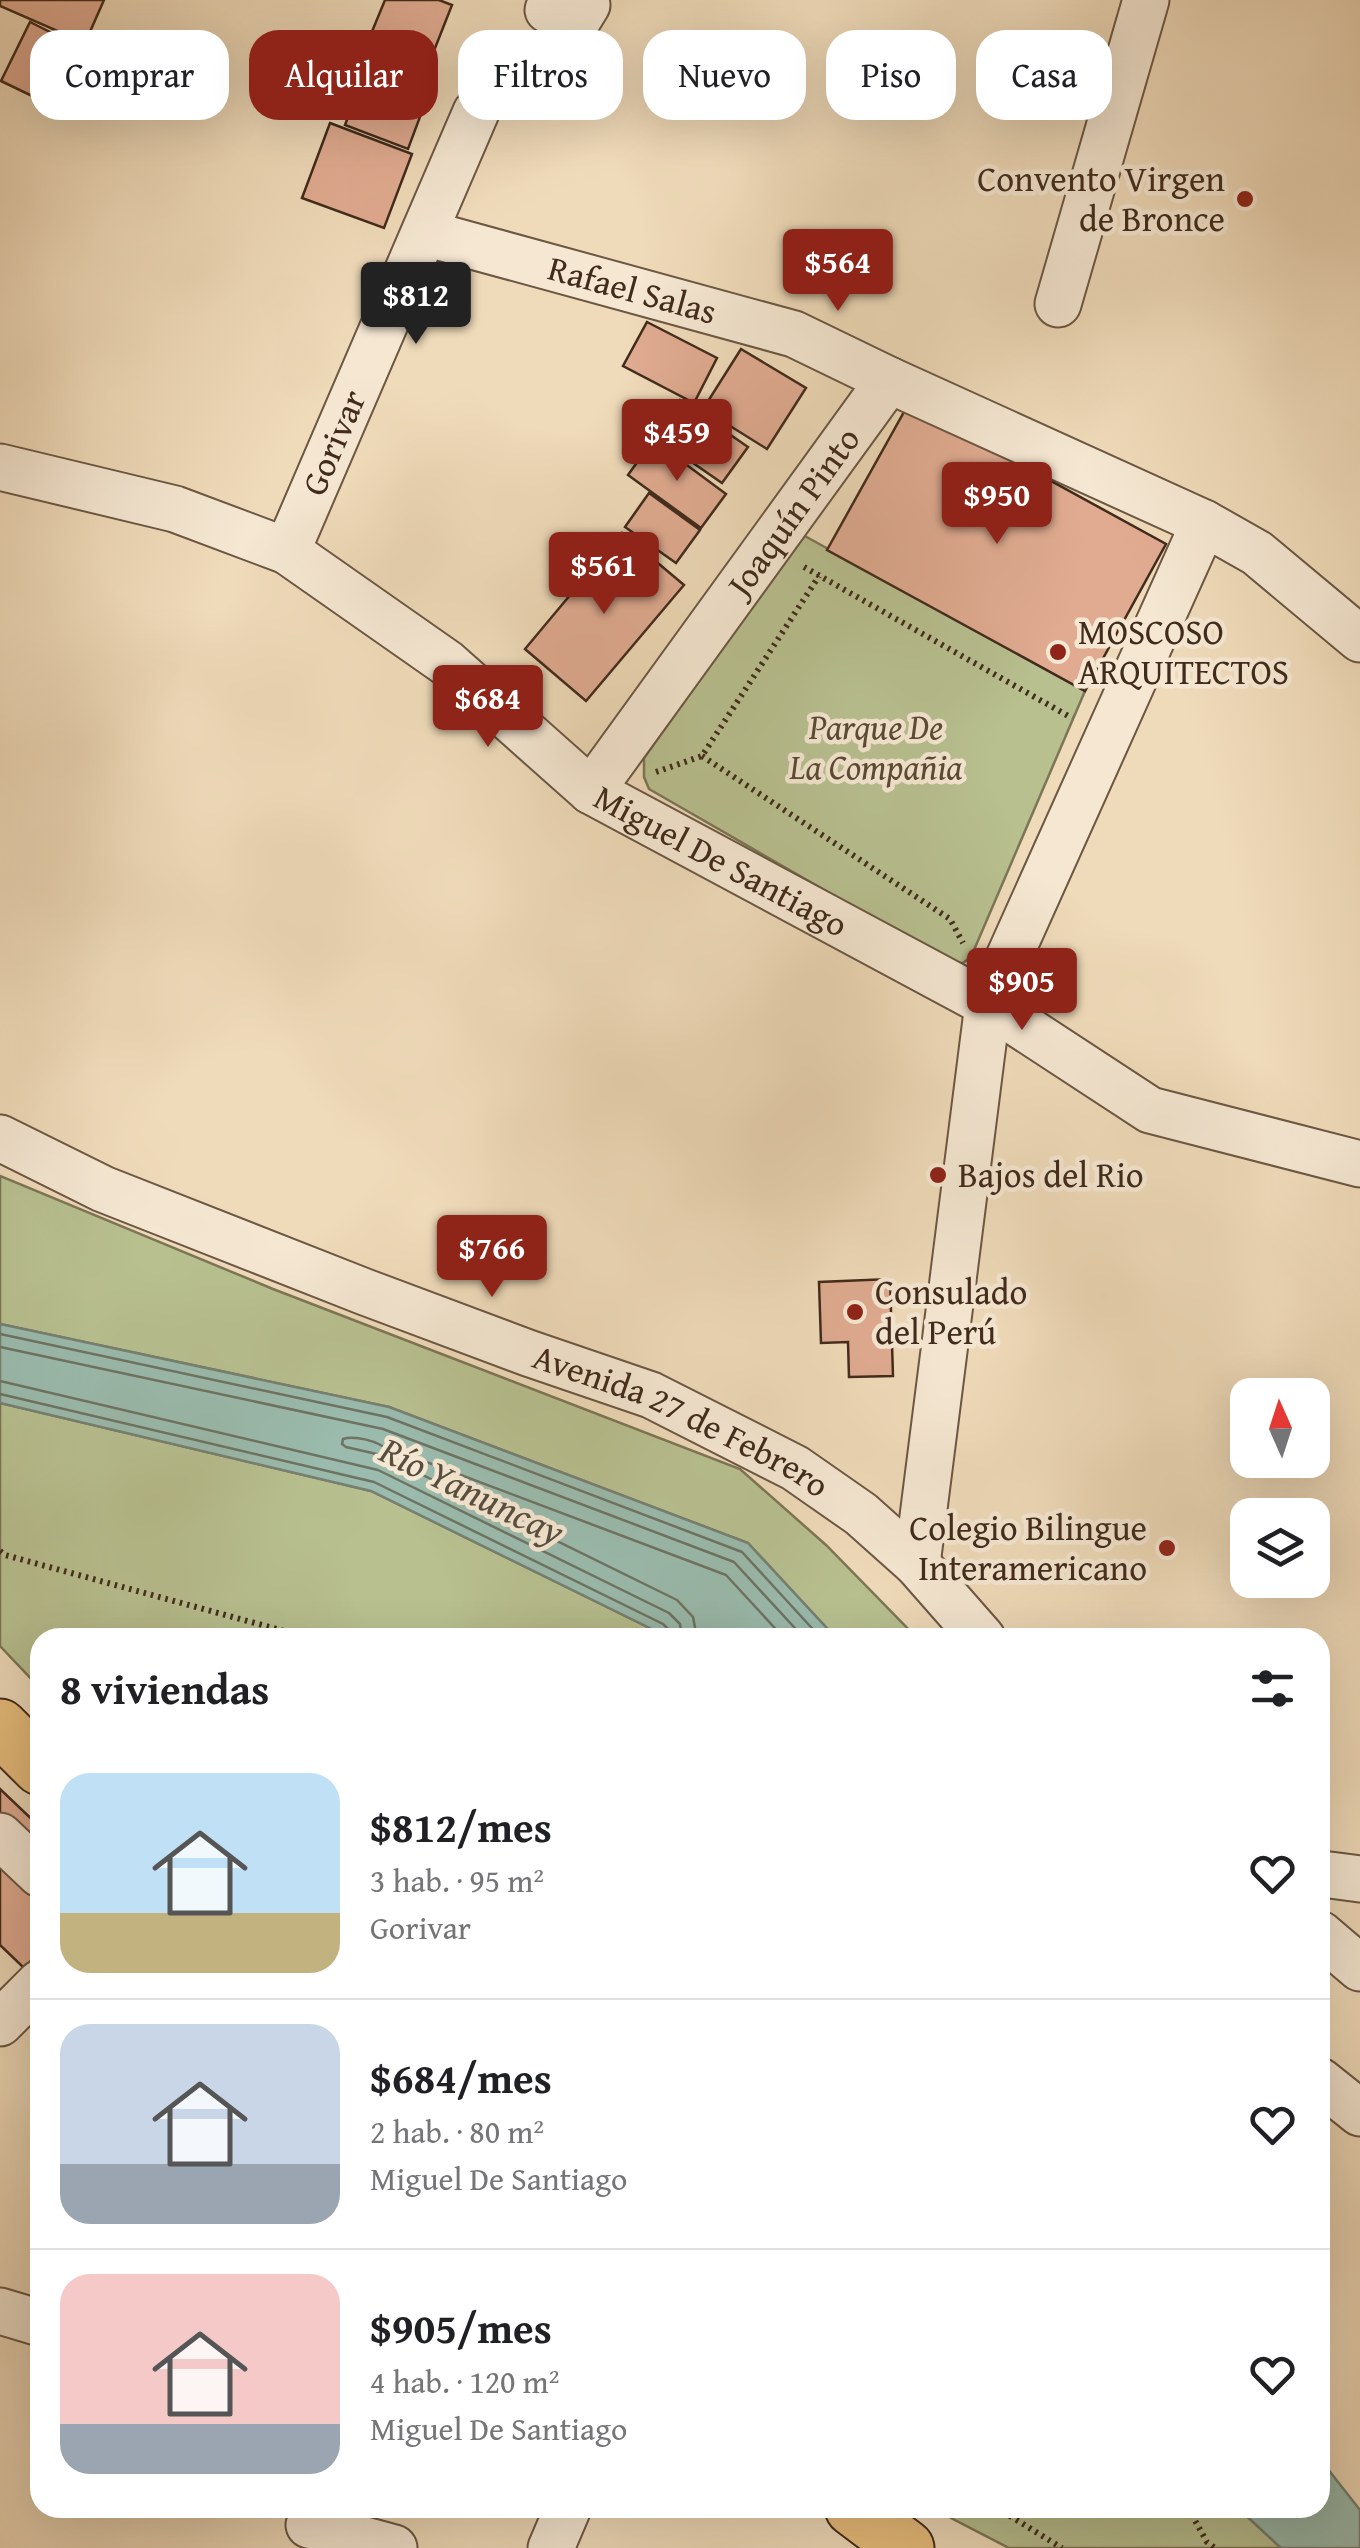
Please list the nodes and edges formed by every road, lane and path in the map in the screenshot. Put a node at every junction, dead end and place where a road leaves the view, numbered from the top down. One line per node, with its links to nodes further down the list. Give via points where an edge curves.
1 (1146, 0): 6 (street)
2 (567, 5): 3 (path)
3 (531, 30)
4 (473, 120): 5 (street, Gorivar)
5 (425, 233): 7 (street, Rafael Salas, via 794,334); 11 (street, Gorivar)
6 (1058, 304)
7 (889, 380): 9 (street, Rafael Salas); 10 (street, Joaquín Pinto)
8 (0, 468): 11 (street, Miguel De Santiago, via 176,510)
9 (1204, 523): 13 (street, Rafael Salas, via 1257,552); 14 (street)
10 (768, 548): 12 (path); 16 (street, Joaquín Pinto)
11 (286, 551): 16 (street, Miguel De Santiago, via 447,663)
12 (819, 576): 14 (path); 15 (path)
13 (1360, 639)
14 (1109, 735): 17 (street)
15 (702, 756): 16 (path); 17 (path, via 950,919)
16 (591, 791): 17 (street, Miguel De Santiago)
17 (988, 1004): 19 (street, Miguel De Santiago, via 1150,1110); 21 (street)
18 (0, 1138): 21 (street, Avenida 27 de Febrero, via 103,1189 330,1279 651,1395 795,1468)
19 (1360, 1164)
20 (2, 1555): 22 (path)
21 (917, 1564): 23 (street, Avenida 27 de Febrero)
22 (273, 1628)
23 (973, 1628)
24 (0, 1727): 25 (main road)
25 (30, 1756)
26 (0, 1836): 27 (street)
27 (30, 1864)
28 (1330, 1875): 29 (street)
29 (1360, 1879)
30 (1330, 1942): 31 (street)
31 (1360, 1968)
32 (30, 1993): 33 (street)
33 (0, 2023)
34 (1330, 2089): 35 (street)
35 (1360, 2113)
36 (0, 2311): 37 (street)
37 (30, 2320)
38 (564, 2518): 44 (street)
39 (866, 2518): 45 (main road)
40 (1013, 2518): 46 (path)
41 (1194, 2518): 47 (path)
42 (309, 2525): 43 (street)
43 (394, 2548)
44 (551, 2548)
45 (906, 2548)
46 (1062, 2548)
47 (1216, 2548)

